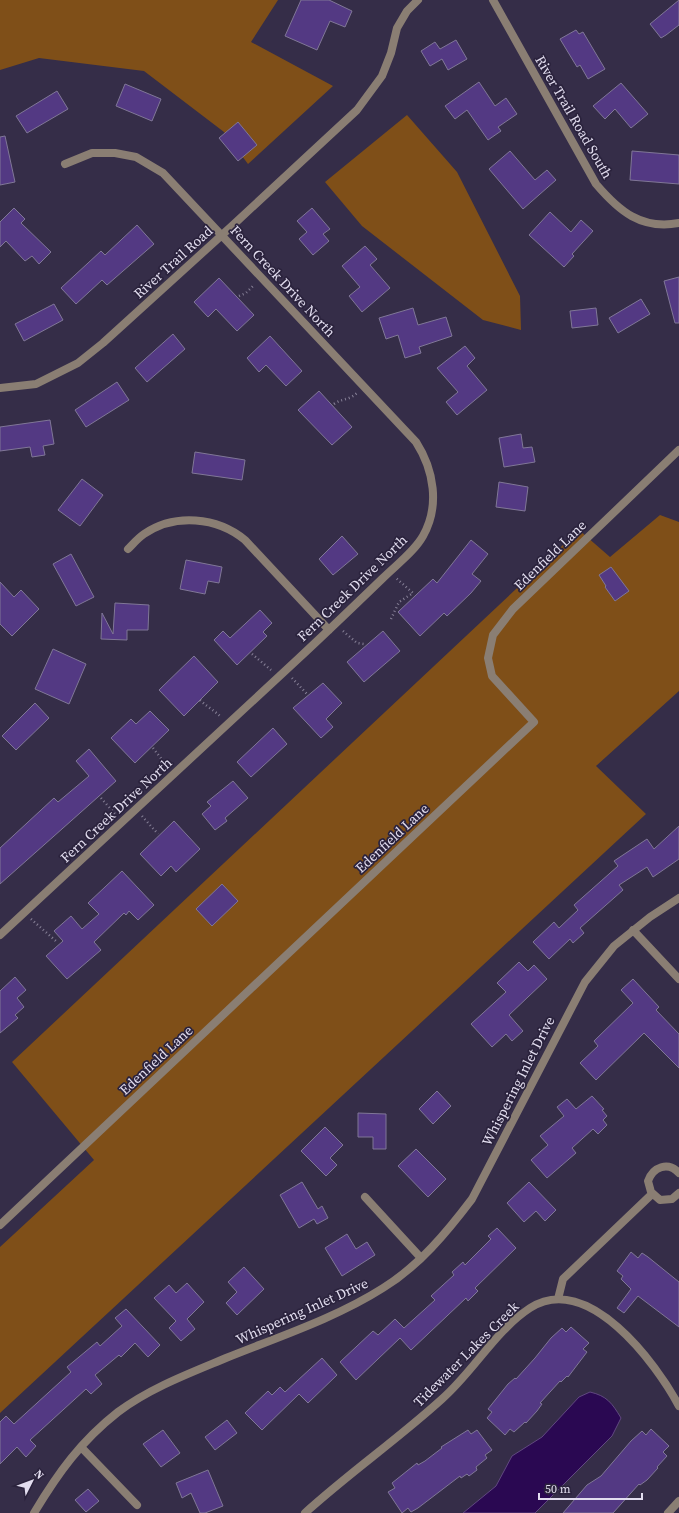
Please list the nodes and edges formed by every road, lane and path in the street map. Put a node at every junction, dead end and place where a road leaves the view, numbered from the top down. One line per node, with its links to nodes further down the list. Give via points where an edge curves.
1 (418, 0): 5 (street, River Trail Road, via 407,11 397,28 382,76 357,110)
2 (492, 0): 4 (street, River Trail Road South, via 596,184 614,205 635,218 665,226)
3 (65, 164): 5 (street, Fern Creek Drive North, via 92,153 136,156 164,172)
4 (679, 223)
5 (222, 235): 6 (street, Fern Creek Drive North); 9 (street, River Trail Road, via 78,363 36,384)
6 (263, 278): 7 (path, via 246,294); 8 (street, Fern Creek Drive North)
7 (239, 296)
8 (365, 386): 10 (path, via 351,399 338,400); 13 (street, Fern Creek Drive North, via 425,455 434,496 429,525 421,539)
9 (0, 388)
10 (334, 404)
11 (679, 450): 40 (street, Edenfield Lane, via 513,609 493,635 488,658 492,676 534,722)
12 (128, 549): 16 (street, via 144,534 176,521 200,520 221,526 245,540)
13 (390, 571): 14 (path, via 413,593 399,602); 15 (street, Fern Creek Drive North)
14 (391, 619)
15 (336, 623): 16 (street, Fern Creek Drive North); 17 (path, via 354,641)
16 (329, 630): 19 (street, Fern Creek Drive North)
17 (364, 644)
18 (252, 654): 20 (path)
19 (285, 670): 20 (street, Fern Creek Drive North); 21 (path)
20 (278, 677): 23 (street, Fern Creek Drive North)
21 (307, 694)
22 (200, 700): 23 (path, via 213,708)
23 (228, 724): 25 (street, Fern Creek Drive North)
24 (153, 748): 25 (path)
25 (174, 773): 27 (street, Fern Creek Drive North)
26 (101, 798): 28 (path)
27 (136, 809): 28 (street, Fern Creek Drive North); 29 (path)
28 (122, 822): 31 (street, Fern Creek Drive North)
29 (158, 834)
30 (679, 898): 32 (street, Whispering Inlet Drive)
31 (25, 912): 33 (street, Fern Creek Drive North); 34 (path)
32 (633, 930): 35 (street); 41 (street, Whispering Inlet Drive, via 614,946 585,982 472,1198 451,1226)
33 (0, 935)
34 (57, 942)
35 (679, 979)
36 (679, 1174): 38 (street, via 671,1167 665,1166 654,1171 648,1181)
37 (679, 1193): 38 (street, via 666,1200 660,1200)
38 (652, 1194): 42 (street, via 563,1279)
39 (365, 1196): 41 (street)
40 (0, 1224)
41 (421, 1258): 44 (street, Whispering Inlet Drive, via 384,1288 349,1307 195,1371 147,1394 120,1411)
42 (558, 1299): 43 (street, Tidewater Lakes Creek, via 580,1304 597,1312 623,1332 655,1367); 48 (street, Tidewater Lakes Creek, via 531,1307 514,1320 443,1398)
43 (679, 1406)
44 (80, 1447): 46 (street); 47 (street, Whispering Inlet Drive, via 56,1477)
45 (679, 1501): 49 (street)
46 (136, 1505)
47 (34, 1513)
48 (305, 1513)
49 (668, 1513)

